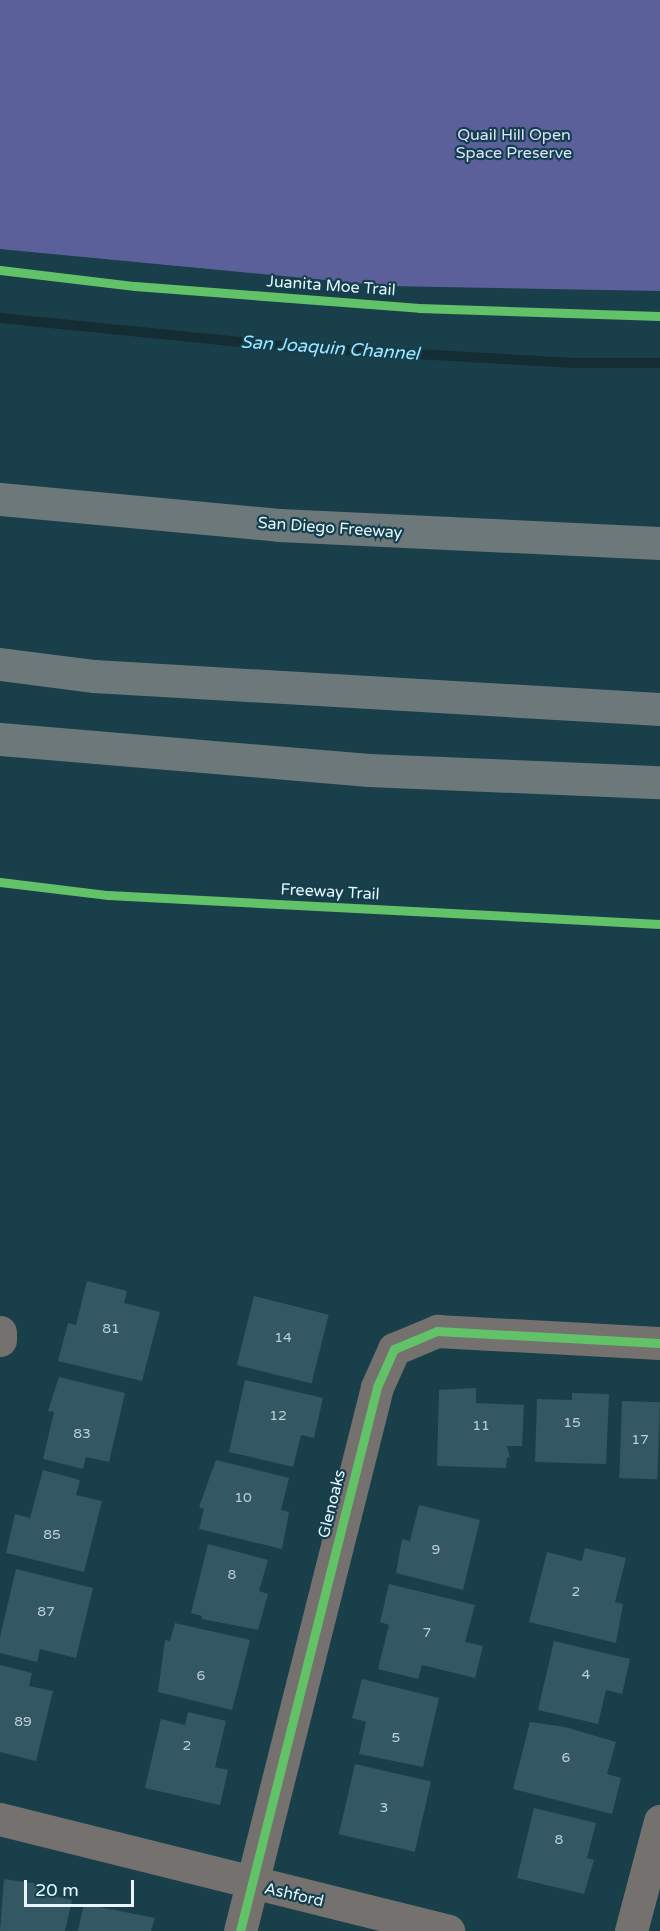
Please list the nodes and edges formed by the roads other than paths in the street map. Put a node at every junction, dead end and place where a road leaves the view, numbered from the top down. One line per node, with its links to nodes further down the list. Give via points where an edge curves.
1 (0, 499): 2 (highway, San Diego Freeway, via 290,525)
2 (660, 543)
3 (0, 664): 4 (highway, via 117,678)
4 (660, 709)
5 (0, 739): 6 (highway, via 369,770)
6 (660, 782)
7 (0, 1332): 8 (street)
8 (0, 1340)
9 (660, 1343): 12 (street, Glenoaks, via 436,1331 394,1349 377,1387)
10 (0, 1819): 12 (street, Ashford)
11 (660, 1821): 15 (street)
12 (252, 1885): 13 (street, Glenoaks); 14 (street, Ashford)
13 (240, 1931)
14 (448, 1931)
15 (631, 1931)

